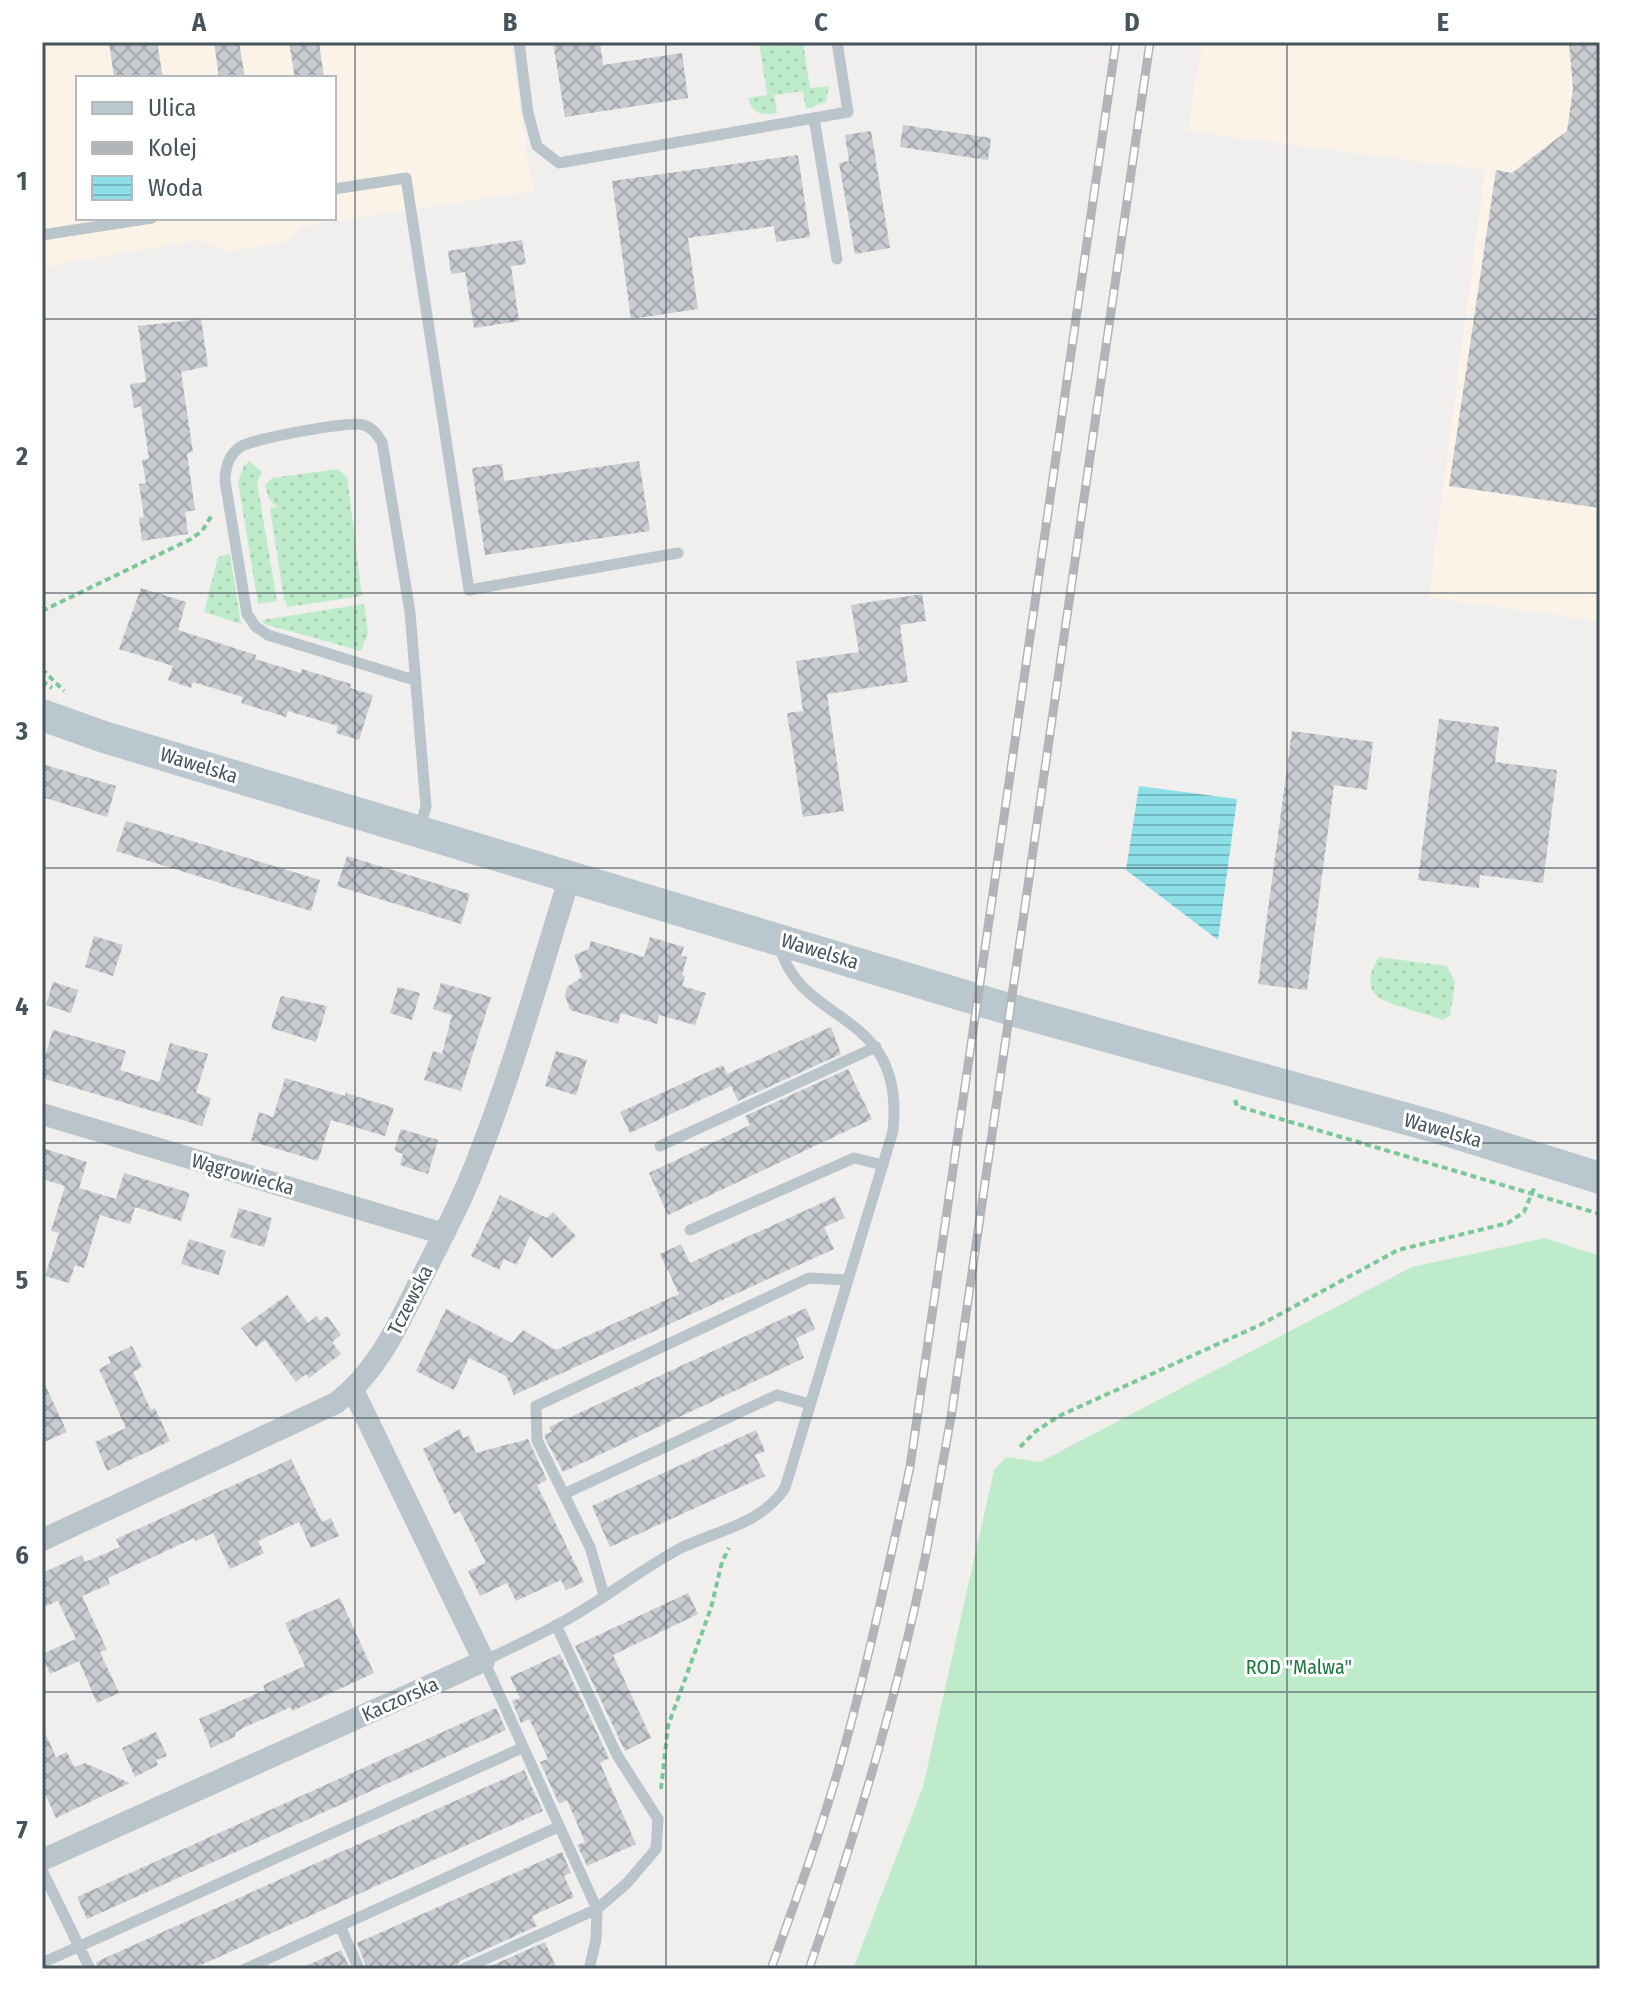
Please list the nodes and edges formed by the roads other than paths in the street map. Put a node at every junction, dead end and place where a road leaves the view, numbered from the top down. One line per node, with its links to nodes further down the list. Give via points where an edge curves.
1 (519, 42): 3 (lane, via 537,146 559,163)
2 (837, 42): 3 (lane, via 848,112)
3 (814, 118): 7 (lane)
4 (336, 189): 8 (lane, via 406,178 469,590)
5 (139, 220): 6 (lane)
6 (42, 235)
7 (837, 259)
8 (678, 553)
9 (414, 680): 9 (lane, via 410,612 376,433 354,423 248,443 236,451 225,481 247,614 255,626 268,635); 11 (lane, via 426,807)
10 (42, 715): 11 (street, Wawelska)
11 (419, 830): 12 (street, Wawelska)
12 (570, 876): 13 (street, Wawelska); 20 (street, Tczewska, via 501,1095)
13 (778, 938): 14 (lane, via 784,963 799,983); 18 (street, Wawelska)
14 (876, 1047): 16 (lane); 17 (lane, via 893,1084 896,1106)
15 (42, 1114): 20 (street, Wągrowiecka)
16 (660, 1146)
17 (883, 1165): 19 (lane, via 854,1158); 21 (lane)
18 (1600, 1178)
19 (690, 1230)
20 (444, 1234): 22 (street, Tczewska, via 385,1351)
21 (848, 1280): 23 (lane); 24 (lane, via 809,1278 536,1406 537,1440)
22 (353, 1390): 25 (street, Tczewska, via 317,1413); 28 (street)
23 (810, 1404): 24 (lane, via 777,1395); 26 (lane, via 785,1488 774,1504 758,1516 681,1548)
24 (564, 1494): 26 (lane, via 590,1547)
25 (42, 1540)
26 (604, 1595): 27 (lane)
27 (556, 1625): 28 (lane); 33 (lane, via 617,1755 658,1819 656,1849)
28 (484, 1661): 29 (lane); 31 (street, Kaczorska)
29 (522, 1748): 30 (lane); 35 (lane)
30 (558, 1827): 33 (lane); 34 (lane)
31 (42, 1860)
32 (42, 1870): 35 (lane)
33 (597, 1909): 40 (lane); 41 (lane)
34 (340, 1926): 38 (lane); 39 (lane)
35 (79, 1946): 36 (lane); 37 (lane)
36 (42, 1963)
37 (90, 1969)
38 (245, 1969)
39 (359, 1969)
40 (463, 1969)
41 (589, 1969)

